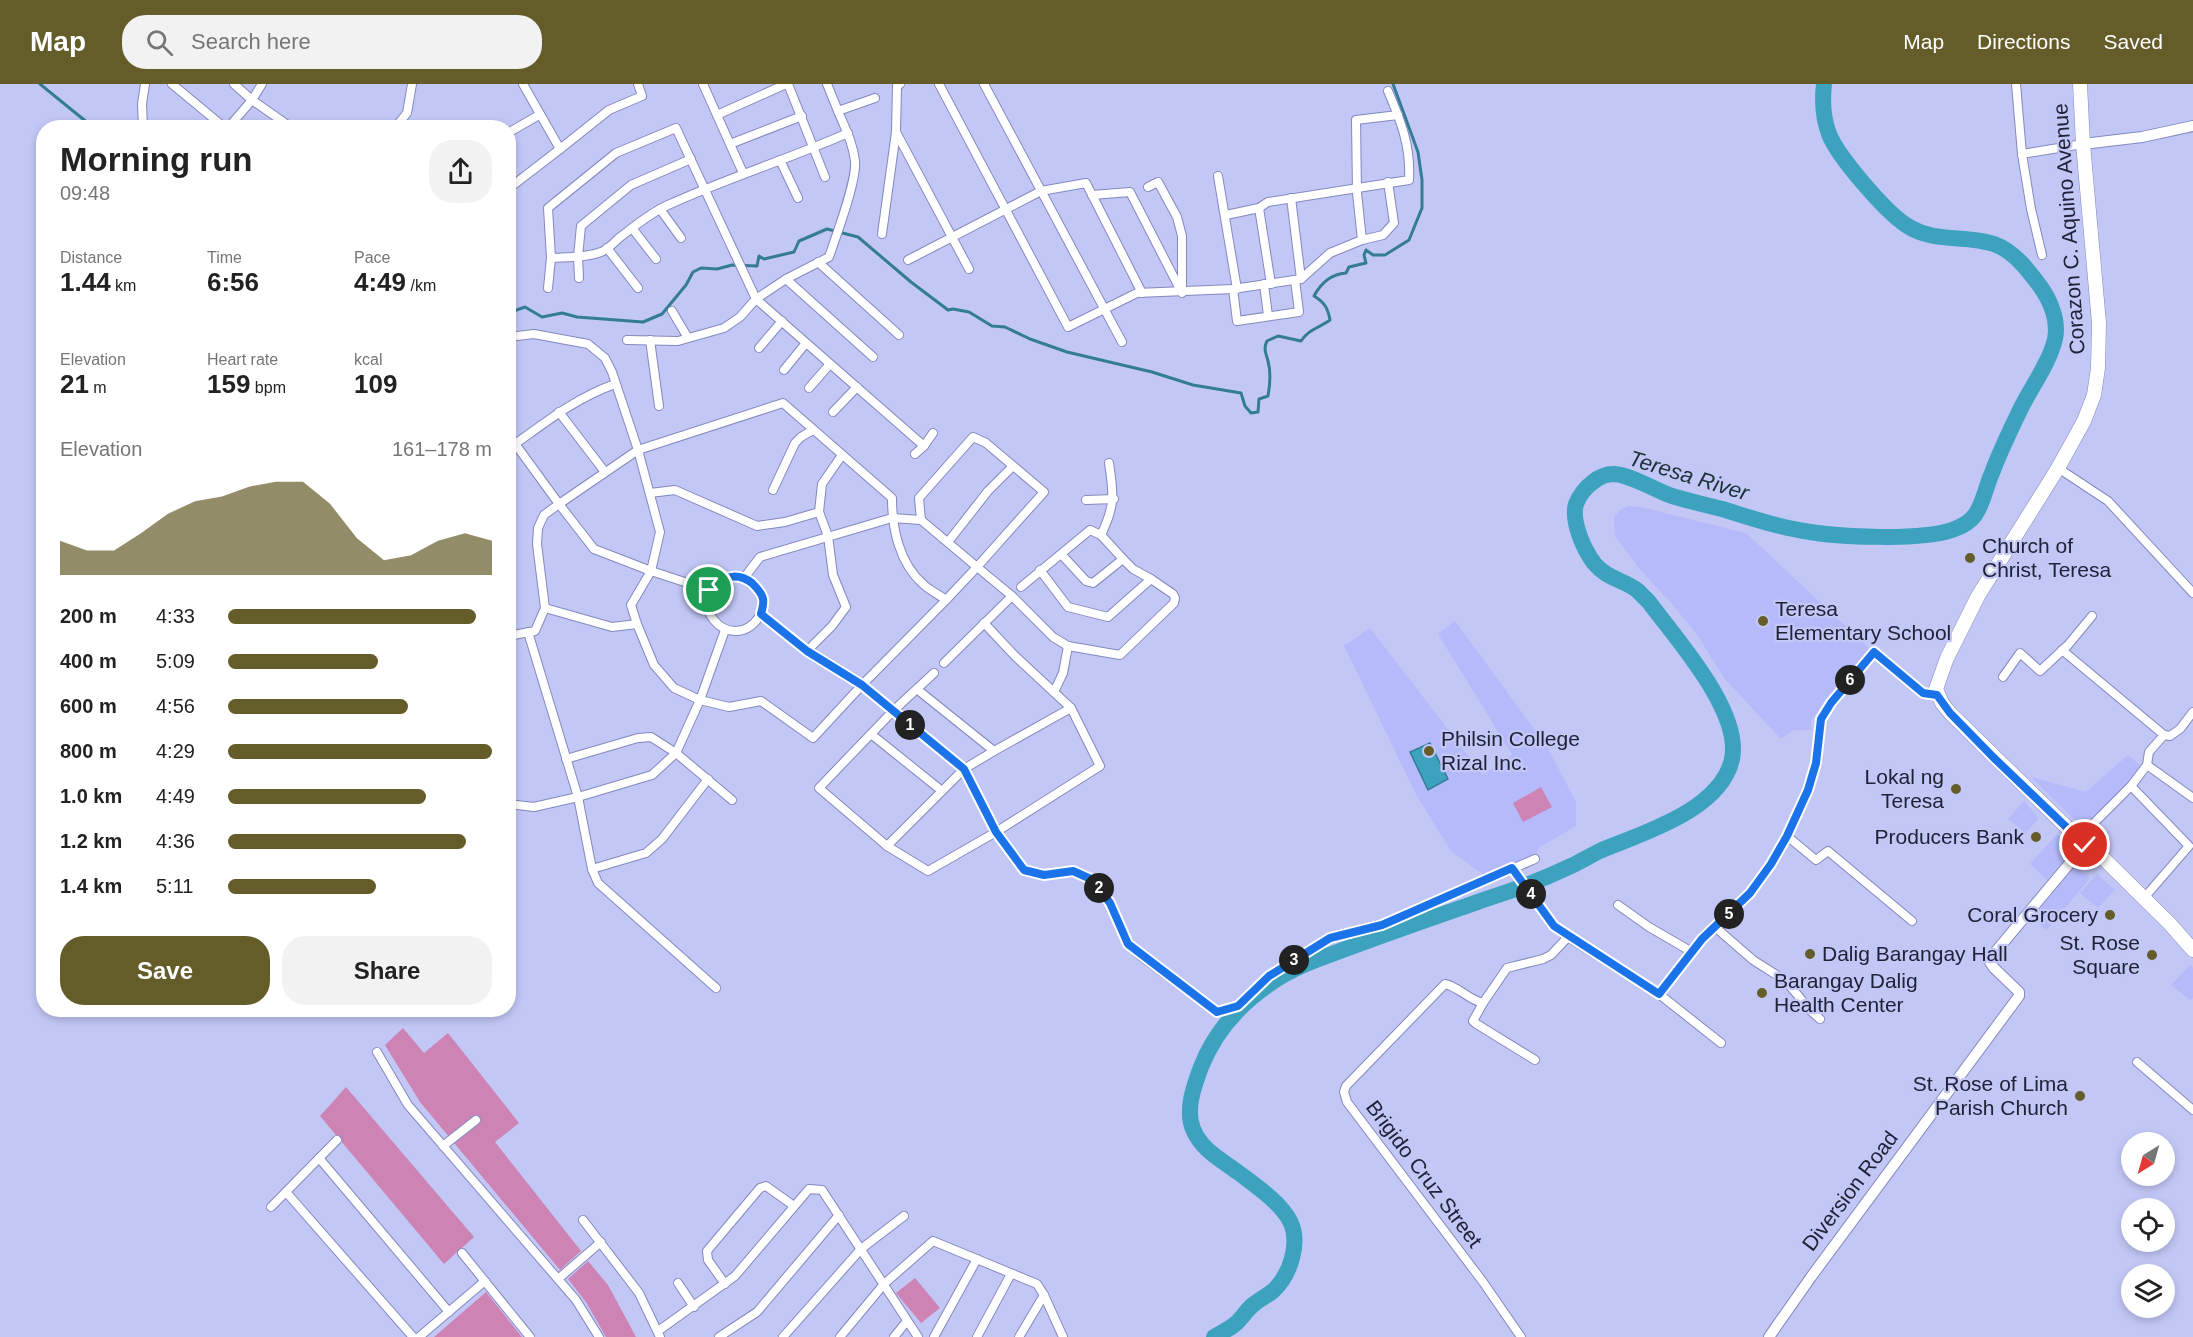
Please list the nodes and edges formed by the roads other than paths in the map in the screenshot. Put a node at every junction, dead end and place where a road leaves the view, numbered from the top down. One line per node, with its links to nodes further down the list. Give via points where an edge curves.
1 (145, 84): 24 (street)
2 (172, 84): 25 (street)
3 (234, 84): 18 (street)
4 (262, 84): 18 (street)
5 (412, 84): 28 (street, via 407,113)
6 (523, 84): 20 (street)
7 (638, 84): 36 (street, via 642,96 609,110)
8 (703, 84): 21 (street)
9 (787, 84): 21 (street); 23 (street)
10 (827, 84): 19 (street)
11 (900, 84): 31 (street)
12 (939, 84): 54 (street)
13 (984, 84): 48 (street)
14 (2016, 84): 37 (street)
15 (2080, 84): 34 (main road, Corazon C. Aquino Avenue)
16 (1388, 91): 22 (street)
17 (875, 98): 19 (street)
18 (252, 99): 26 (street); 27 (street)
19 (838, 111): 32 (street)
20 (539, 115): 30 (street); 36 (street)
21 (717, 115): 33 (street)
22 (1398, 115): 43 (street, via 1410,158 1409,180); 46 (street, via 1356,120)
23 (802, 116): 33 (street); 35 (street)
24 (142, 120)
25 (216, 120)
26 (233, 120)
27 (281, 120)
28 (401, 120)
29 (2193, 126): 34 (street)
30 (516, 128)
31 (896, 132): 57 (street); 58 (street)
32 (848, 133): 35 (street); 67 (street, via 855,164 845,208 829,257)
33 (730, 144): 40 (street)
34 (2083, 144): 37 (street); 110 (main road, Corazon C. Aquino Avenue, via 2099,323 2098,368 2090,407)
35 (812, 148): 39 (street); 42 (street)
36 (560, 149): 44 (street)
37 (2022, 154): 62 (street)
38 (691, 159): 47 (street); 63 (street, via 631,185 581,226); 64 (street, via 676,128 616,153 548,208)
39 (780, 160): 40 (street); 50 (street)
40 (743, 173): 47 (street)
41 (1218, 176): 55 (street)
42 (825, 177)
43 (1388, 182): 46 (street); 60 (street, via 1394,222 1383,235)
44 (516, 183)
45 (1148, 187): 77 (street, via 1158,182 1177,217 1182,236)
46 (1358, 187): 51 (street); 60 (street)
47 (705, 189): 53 (street); 78 (street)
48 (1041, 191): 49 (street, via 1086,183); 54 (street); 79 (street)
49 (1092, 195): 76 (street); 77 (street, via 1130,192)
50 (798, 198)
51 (1291, 198): 52 (street, via 1268,202); 71 (street)
52 (1259, 208): 55 (street); 72 (street)
53 (660, 209): 56 (street); 59 (street)
54 (1006, 210): 58 (street); 79 (street, via 1068,327)
55 (1226, 215): 75 (street)
56 (632, 228): 61 (street); 65 (street)
57 (882, 234)
58 (952, 237): 66 (street); 68 (street)
59 (681, 238)
60 (1362, 240): 71 (street, via 1330,253)
61 (607, 248): 63 (street); 74 (street)
62 (2042, 255)
63 (578, 257): 64 (street); 69 (street)
64 (551, 258): 73 (street)
65 (656, 259)
66 (908, 260)
67 (818, 262): 70 (street); 83 (street)
68 (969, 269)
69 (579, 278)
70 (786, 279): 78 (street); 91 (street)
71 (1298, 279): 72 (street); 81 (street, via 1299,312)
72 (1267, 284): 75 (street); 81 (street)
73 (548, 288)
74 (638, 288)
75 (1235, 289): 77 (street); 81 (street, via 1237,321)
76 (1142, 293): 77 (street); 79 (street)
77 (1182, 293)
78 (756, 299): 82 (street); 85 (street, via 724,328)
79 (1105, 309): 88 (street)
80 (672, 311): 85 (street)
81 (1268, 316)
82 (782, 321): 89 (street); 90 (street)
83 (899, 335)
84 (516, 336): 94 (street, via 534,334 588,344 605,358)
85 (688, 338): 87 (street)
86 (627, 340): 87 (street)
87 (650, 340): 97 (street)
88 (1122, 342)
89 (807, 343): 92 (street); 93 (street)
90 (759, 348)
91 (873, 357)
92 (831, 364): 95 (street); 96 (street)
93 (784, 369)
94 (615, 384): 98 (street, via 590,393); 104 (street)
95 (857, 387): 99 (street); 103 (street)
96 (809, 388)
97 (659, 406)
98 (559, 412): 102 (street); 111 (street)
99 (832, 412)
100 (813, 430): 104 (street, via 783,404); 107 (street); 112 (street, via 795,443)
101 (933, 433): 103 (street)
102 (516, 444)
103 (924, 446): 106 (street)
104 (638, 450): 111 (street); 113 (street)
105 (516, 452): 116 (street)
106 (915, 454)
107 (842, 455): 117 (street, via 822,484); 118 (street, via 892,498)
108 (1109, 464): 114 (street)
109 (1013, 466): 119 (street, via 986,443 973,438 919,498); 122 (street); 125 (street, via 1044,492)
110 (2058, 468): 132 (street, via 2108,501); 152 (main road, Corazon C. Aquino Avenue, via 1978,596 1947,658 1937,683)
111 (605, 472): 116 (street)
112 (773, 490)
113 (650, 493): 117 (street, via 675,490 758,526); 127 (street, via 660,532)
114 (1114, 499): 115 (street); 120 (street)
115 (1086, 500)
116 (559, 504): 127 (street, via 594,549); 135 (street, via 544,515 538,528)
117 (819, 512): 121 (street)
118 (892, 518): 119 (street); 121 (street); 134 (street, via 903,559 922,583)
119 (921, 520): 122 (street)
120 (1101, 535): 123 (street, via 1090,530); 124 (street)
121 (828, 536): 128 (street, via 760,557); 145 (street, via 834,575 846,607)
122 (948, 542): 125 (street)
123 (1062, 555): 124 (street, via 1086,581 1093,583); 126 (street)
124 (1123, 559): 129 (street)
125 (977, 567): 133 (street); 134 (street)
126 (1040, 570): 129 (street, via 1068,607 1108,617); 130 (street)
127 (651, 571): 131 (street); 139 (street, via 631,605)
128 (744, 578): 131 (street, via 731,576); 136 (street, via 757,588 763,600)
129 (1151, 579): 143 (street, via 1173,594 1174,603 1120,655)
130 (1021, 587)
131 (709, 590): 140 (street, via 707,604 713,620)
132 (2193, 593)
133 (1012, 596): 138 (street); 143 (street, via 1053,637)
134 (946, 600): 149 (street)
135 (545, 608): 139 (street, via 612,627); 141 (street, via 535,631)
136 (761, 614): 140 (street, via 752,626 739,631); 145 (street)
137 (2092, 616): 144 (street)
138 (984, 623): 146 (street); 151 (street)
139 (637, 624): 153 (street, via 654,665 674,688)
140 (724, 630): 153 (street)
141 (528, 632): 142 (street); 161 (street)
142 (516, 634)
143 (1068, 646): 151 (street, via 1063,673)
144 (2062, 650): 148 (street, via 2040,671 2020,653); 158 (street)
145 (807, 651): 149 (street)
146 (944, 663)
147 (934, 673): 150 (street)
148 (2003, 677)
149 (862, 685): 153 (street, via 813,738 761,701 729,707); 155 (street)
150 (918, 690): 155 (street); 159 (street)
151 (1054, 692): 154 (street)
152 (1937, 695): 172 (street, via 1923,693 1874,652 1821,719 1816,763); 173 (main road, via 1994,758)
153 (700, 700): 160 (street)
154 (1071, 708): 159 (street); 171 (street, via 1100,766)
155 (893, 711): 157 (street); 163 (street)
156 (2193, 712): 158 (street, via 2180,729 2170,736)
157 (871, 734): 166 (street); 174 (street, via 819,788)
158 (2164, 735): 162 (street, via 2149,752)
159 (994, 751): 163 (street)
160 (676, 753): 161 (street, via 651,737); 164 (street); 167 (street, via 652,775)
161 (566, 759): 167 (street)
162 (2147, 765): 165 (street); 168 (street)
163 (964, 769): 166 (street); 171 (street)
164 (708, 779): 169 (street); 177 (street, via 662,839 646,853)
165 (2132, 786): 173 (street); 178 (street, via 2189,846)
166 (942, 791): 174 (street)
167 (578, 797): 170 (street, via 534,807); 177 (street)
168 (2193, 798)
169 (732, 800)
170 (516, 805)
171 (996, 832): 174 (street, via 928,871); 176 (street, via 1024,870 1044,875 1073,871 1093,880 1110,903 1128,944 1217,1012 1238,1006 1269,976 1330,938 1382,925)
172 (1787, 836): 180 (street, via 1816,860 1828,850); 181 (street, via 1750,893)
173 (2082, 842): 178 (main road); 185 (main road, via 2090,856); 234 (street, Diversion Road, via 1992,956 1990,963 2019,996)
174 (887, 846)
175 (1535, 859): 176 (street)
176 (1512, 868): 182 (street, via 1554,926)
177 (592, 869): 186 (street, via 598,883)
178 (2144, 898): 183 (main road)
179 (1618, 905): 184 (street)
180 (1912, 921)
181 (1715, 927): 184 (street); 189 (street, via 1753,960 1786,981)
182 (1568, 937): 187 (street); 188 (street, via 1551,955 1507,968)
183 (2193, 950)
184 (1692, 952): 187 (street)
185 (2193, 958)
186 (716, 988)
187 (1659, 994): 190 (street)
188 (1483, 1004): 192 (street, via 1473,1021); 233 (street, Brigido Cruz Street, via 1445,984 1349,1081 1344,1092 1347,1102)
189 (1820, 1019)
190 (1720, 1042)
191 (377, 1052): 197 (street, via 408,1105)
192 (1535, 1060)
193 (2137, 1062): 194 (street)
194 (2193, 1110)
195 (476, 1120): 197 (street)
196 (337, 1140): 198 (street)
197 (443, 1146): 210 (street)
198 (319, 1158): 199 (street); 217 (street)
199 (286, 1192): 201 (street); 220 (street)
200 (794, 1206): 202 (street, via 809,1189 822,1190); 213 (street); 213 (street, via 766,1186 760,1188 706,1251)
201 (271, 1207)
202 (839, 1215): 206 (street); 224 (street, via 757,1312)
203 (904, 1216): 206 (street)
204 (583, 1220): 205 (street)
205 (601, 1242): 210 (street); 219 (street, via 639,1293)
206 (861, 1249): 214 (street); 225 (street)
207 (462, 1253): 211 (street)
208 (977, 1259): 209 (street); 214 (street, via 933,1241); 229 (street)
209 (1011, 1274): 215 (street, via 1037,1284); 230 (street)
210 (558, 1279): 223 (street)
211 (485, 1281): 217 (street); 222 (street)
212 (678, 1284): 216 (street)
213 (725, 1284): 216 (street)
214 (885, 1284): 218 (street); 226 (street)
215 (1044, 1295): 231 (street); 232 (street)
216 (694, 1307): 219 (street)
217 (449, 1312): 221 (street)
218 (907, 1321): 227 (street); 228 (street)
219 (659, 1334)
220 (413, 1337)
221 (419, 1337)
222 (530, 1337)
223 (599, 1337)
224 (719, 1337)
225 (783, 1337)
226 (840, 1337)
227 (894, 1337)
228 (918, 1337)
229 (934, 1337)
230 (977, 1337)
231 (1019, 1337)
232 (1063, 1337)
233 (1521, 1337)
234 (1769, 1337)

